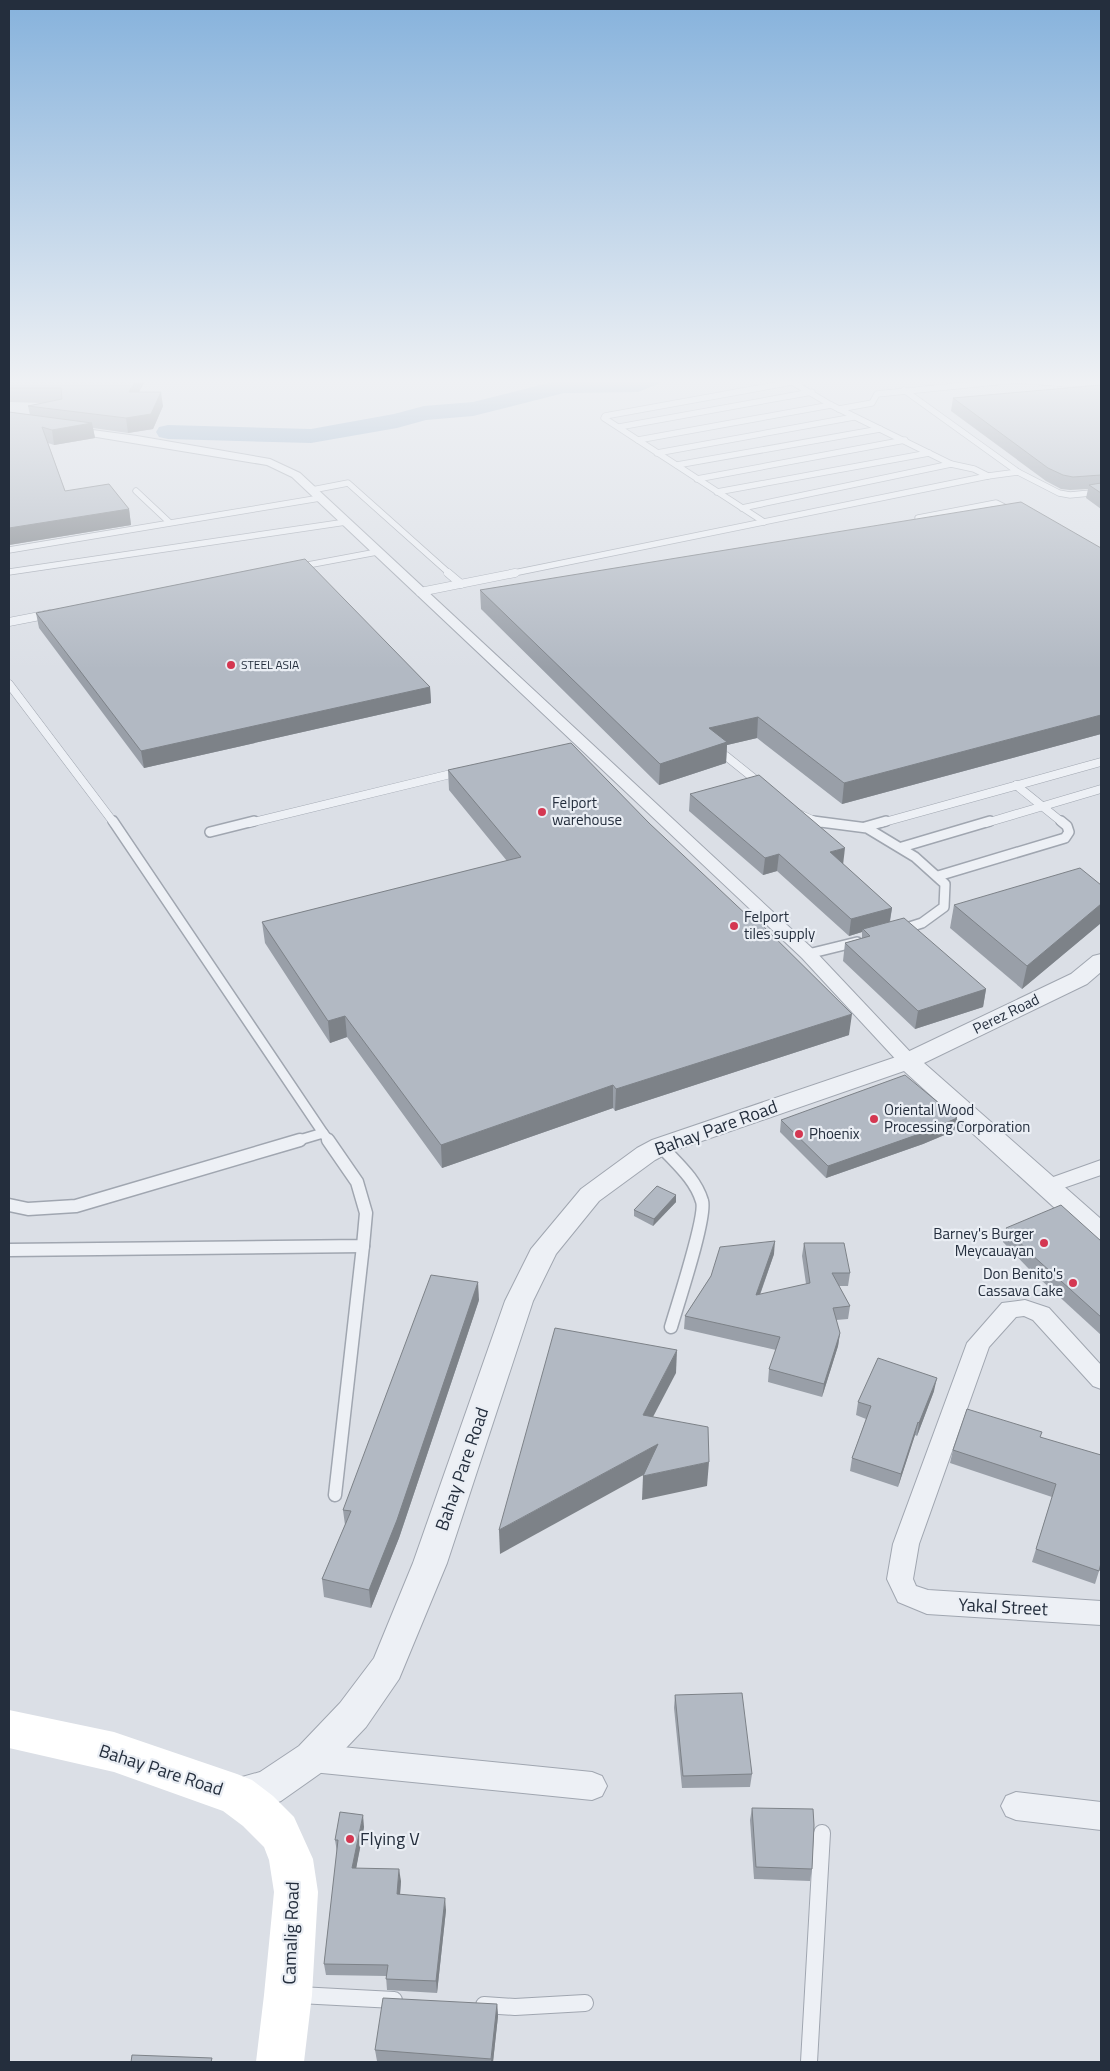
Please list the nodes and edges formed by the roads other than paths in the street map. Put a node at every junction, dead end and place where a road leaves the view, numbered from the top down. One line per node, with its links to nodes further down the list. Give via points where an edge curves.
1 (297, 476): 12 (street)
2 (692, 476): 8 (lane)
3 (715, 476): 8 (lane)
4 (806, 476): 10 (lane)
5 (896, 476): 13 (lane)
6 (988, 476): 18 (lane)
7 (1025, 476): 11 (lane, via 1059,493)
8 (697, 479): 10 (lane)
9 (136, 491): 16 (lane)
10 (717, 492): 13 (lane)
11 (1101, 492)
12 (316, 494): 16 (lane); 17 (street); 23 (lane, via 348,483)
13 (742, 508): 18 (lane)
14 (1022, 516): 15 (lane, via 996,503)
15 (918, 518)
16 (169, 522): 19 (lane)
17 (346, 522): 20 (street); 22 (lane)
18 (764, 522): 23 (lane)
19 (9, 550)
20 (377, 552): 21 (lane); 24 (street)
21 (290, 568)
22 (9, 572)
23 (461, 584): 24 (lane)
24 (420, 592): 42 (street, via 578,744)
25 (57, 613): 26 (lane)
26 (9, 622)
27 (9, 684): 45 (lane, via 105,809)
28 (726, 756): 33 (lane)
29 (1101, 762): 31 (lane)
30 (471, 770): 37 (lane)
31 (1016, 785): 35 (lane); 36 (lane)
32 (1101, 789): 35 (lane)
33 (769, 790)
34 (790, 807): 36 (lane, via 805,818 818,822)
35 (1043, 807): 38 (lane); 39 (lane, via 1067,826 1069,832 1065,838)
36 (864, 827): 38 (lane)
37 (210, 832)
38 (902, 847): 39 (lane)
39 (938, 876): 40 (lane, via 945,884 944,907 922,923)
40 (895, 931)
41 (868, 938): 42 (lane)
42 (808, 954): 44 (street)
43 (1101, 961): 44 (street, Perez Road, via 1079,979)
44 (908, 1060): 46 (street, Bahay Pare Road); 48 (street)
45 (323, 1133): 49 (lane, via 76,1206 28,1209); 51 (lane, via 357,1182 366,1213)
46 (661, 1146): 54 (lane, via 694,1182 703,1203 695,1245); 59 (street, Bahay Pare Road, via 590,1195 545,1249 519,1301 430,1563 386,1668 353,1715)
47 (1101, 1167): 48 (street)
48 (1049, 1186): 50 (street)
49 (9, 1205)
50 (1101, 1234)
51 (363, 1246): 52 (lane); 56 (lane)
52 (9, 1250)
53 (1024, 1308): 55 (street, via 1041,1314); 57 (street, Yakal Street, via 1010,1309 979,1343 906,1544 900,1579 907,1594 927,1602)
54 (671, 1327)
55 (1101, 1380)
56 (335, 1495)
57 (1101, 1613)
58 (9, 1729): 61 (main road, Bahay Pare Road, via 114,1752)
59 (312, 1758): 60 (street); 61 (street, Bahay Pare Road, via 268,1788)
60 (592, 1786)
61 (237, 1795): 65 (main road, Camalig Road, via 279,1832 291,1859 296,1892)
62 (1016, 1806): 63 (street)
63 (1101, 1816)
64 (822, 1833): 70 (lane)
65 (288, 1994): 66 (lane); 69 (main road, Camalig Road)
66 (406, 2001)
67 (585, 2003): 68 (lane, via 514,2007)
68 (465, 2004)
69 (280, 2062)
70 (809, 2062)

